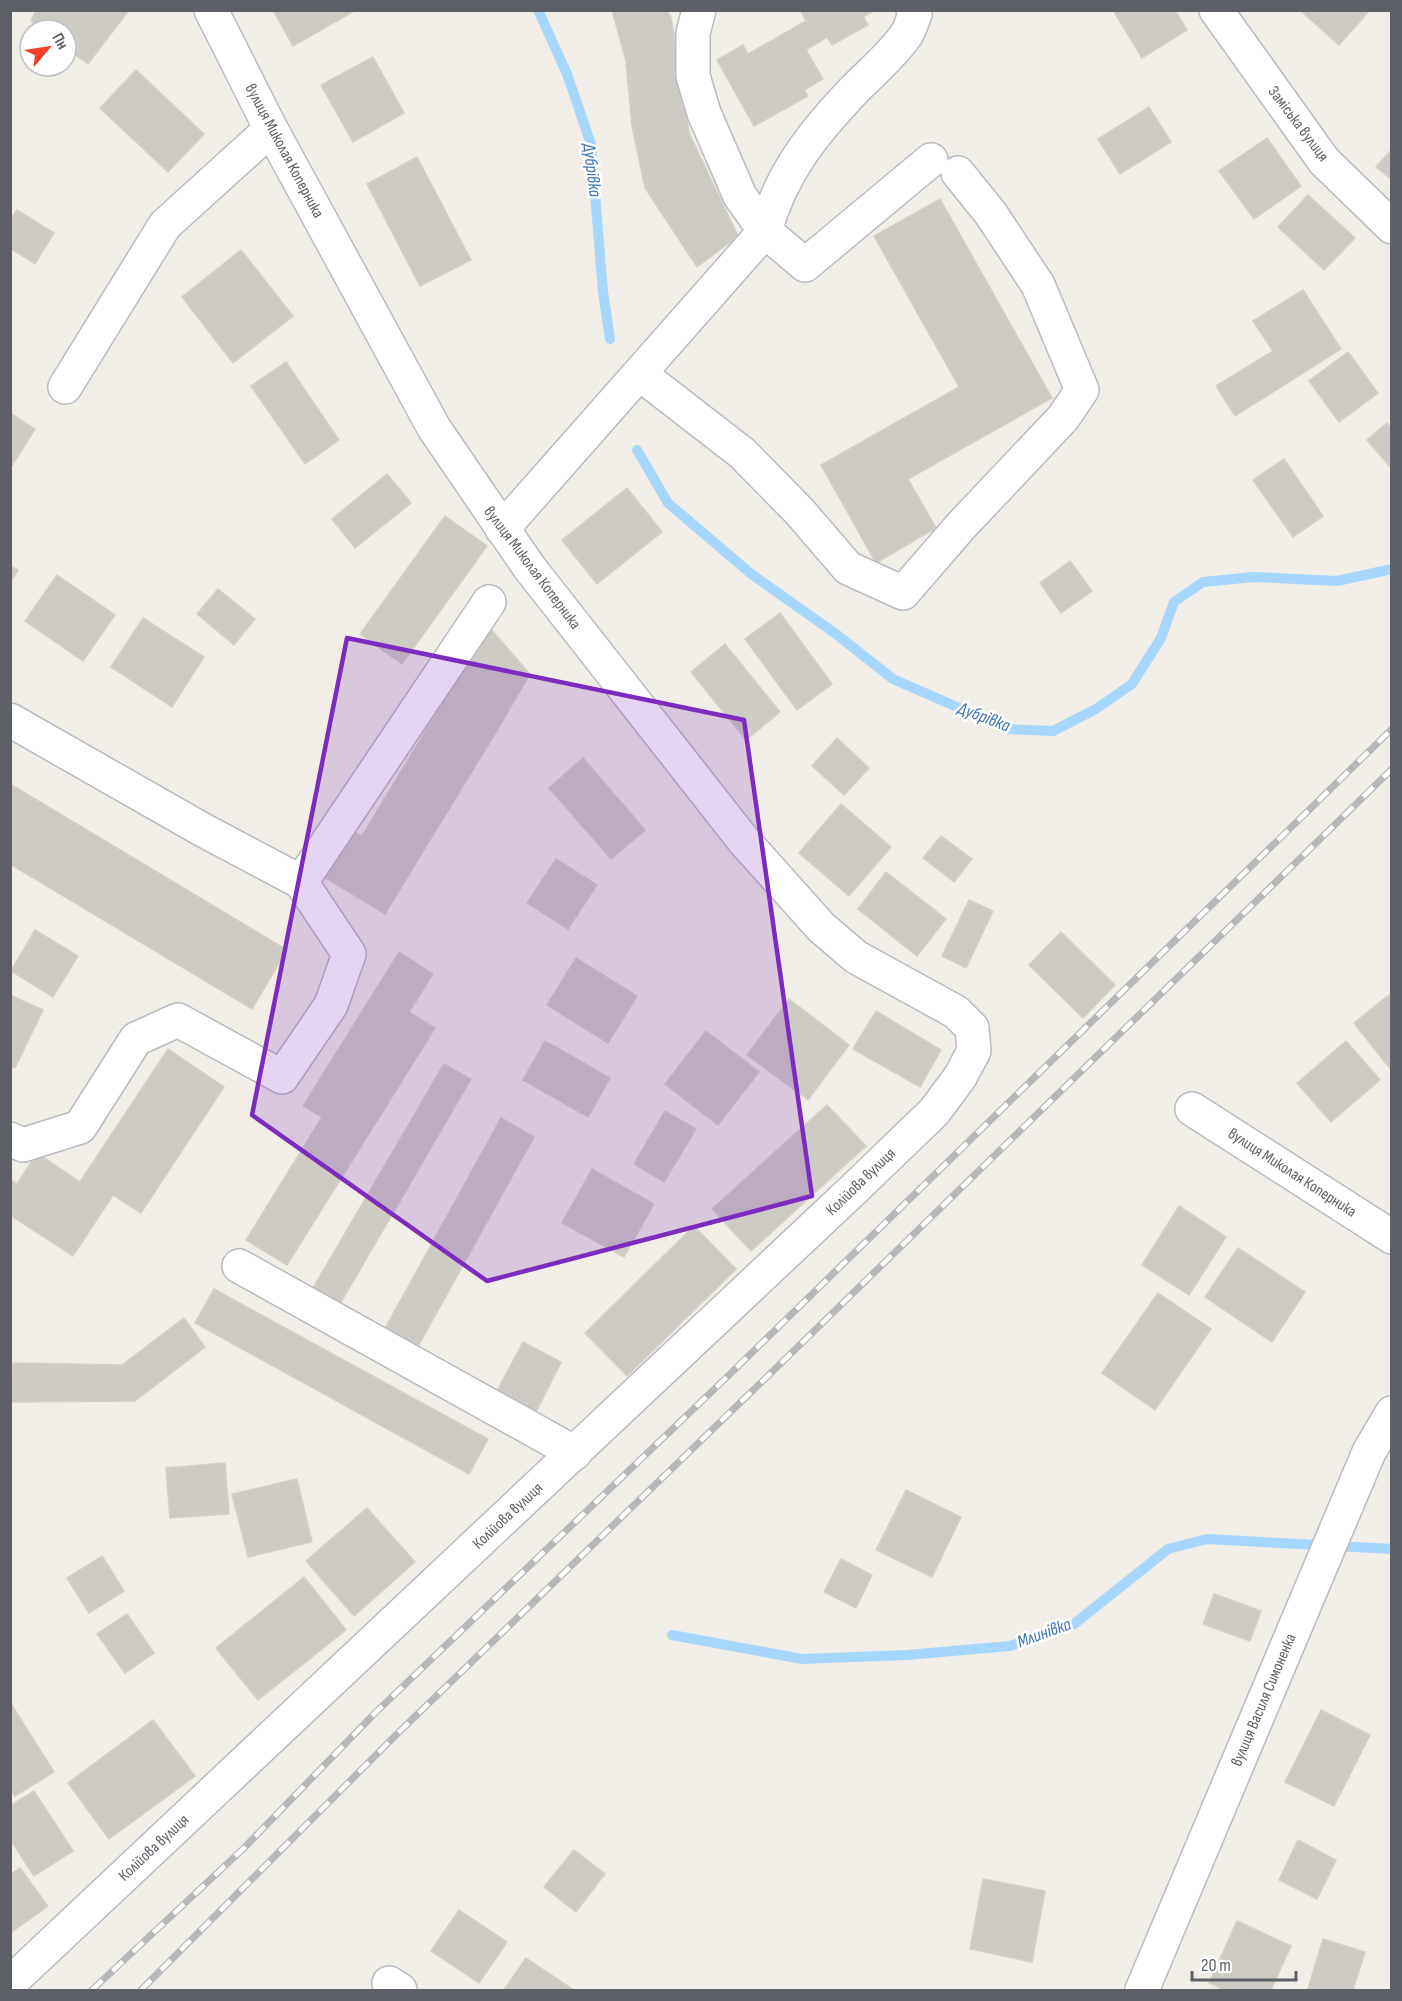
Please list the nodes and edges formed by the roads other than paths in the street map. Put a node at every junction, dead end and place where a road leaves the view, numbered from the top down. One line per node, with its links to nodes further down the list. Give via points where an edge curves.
1 (211, 10): 5 (street, вулиця Миколая Коперника)
2 (699, 10): 7 (street, via 693,33 693,76 740,196)
3 (913, 10): 7 (street, via 907,34 821,125 802,152 772,204)
4 (1216, 10): 6 (street, Заміська вулиця, via 1324,161)
5 (271, 129): 9 (street, via 165,225); 10 (street, вулиця Миколая Коперника, via 434,428)
6 (1392, 227)
7 (765, 231): 8 (street); 8 (street, via 805,265 945,167 991,214 1038,285 1082,390 1063,418 903,593 848,568 742,453)
8 (640, 374): 10 (street)
9 (65, 387)
10 (501, 529): 14 (street, вулиця Миколая Коперника, via 744,841 820,927 856,957 956,1012)
11 (489, 602): 13 (street)
12 (10, 720): 13 (street)
13 (301, 882): 16 (street, via 350,954 331,1005 282,1077 178,1020 136,1040 80,1127 23,1145)
14 (972, 1028): 20 (street, Колійова вулиця, via 974,1051 934,1112)
15 (1192, 1109): 17 (street, вулиця Миколая Коперника)
16 (10, 1139)
17 (1392, 1237)
18 (239, 1266): 20 (street)
19 (1392, 1413): 22 (street, вулиця Василя Симоненка, via 1369,1452)
20 (575, 1453): 21 (street, Колійова вулиця)
21 (10, 1983)
22 (1142, 1990)

